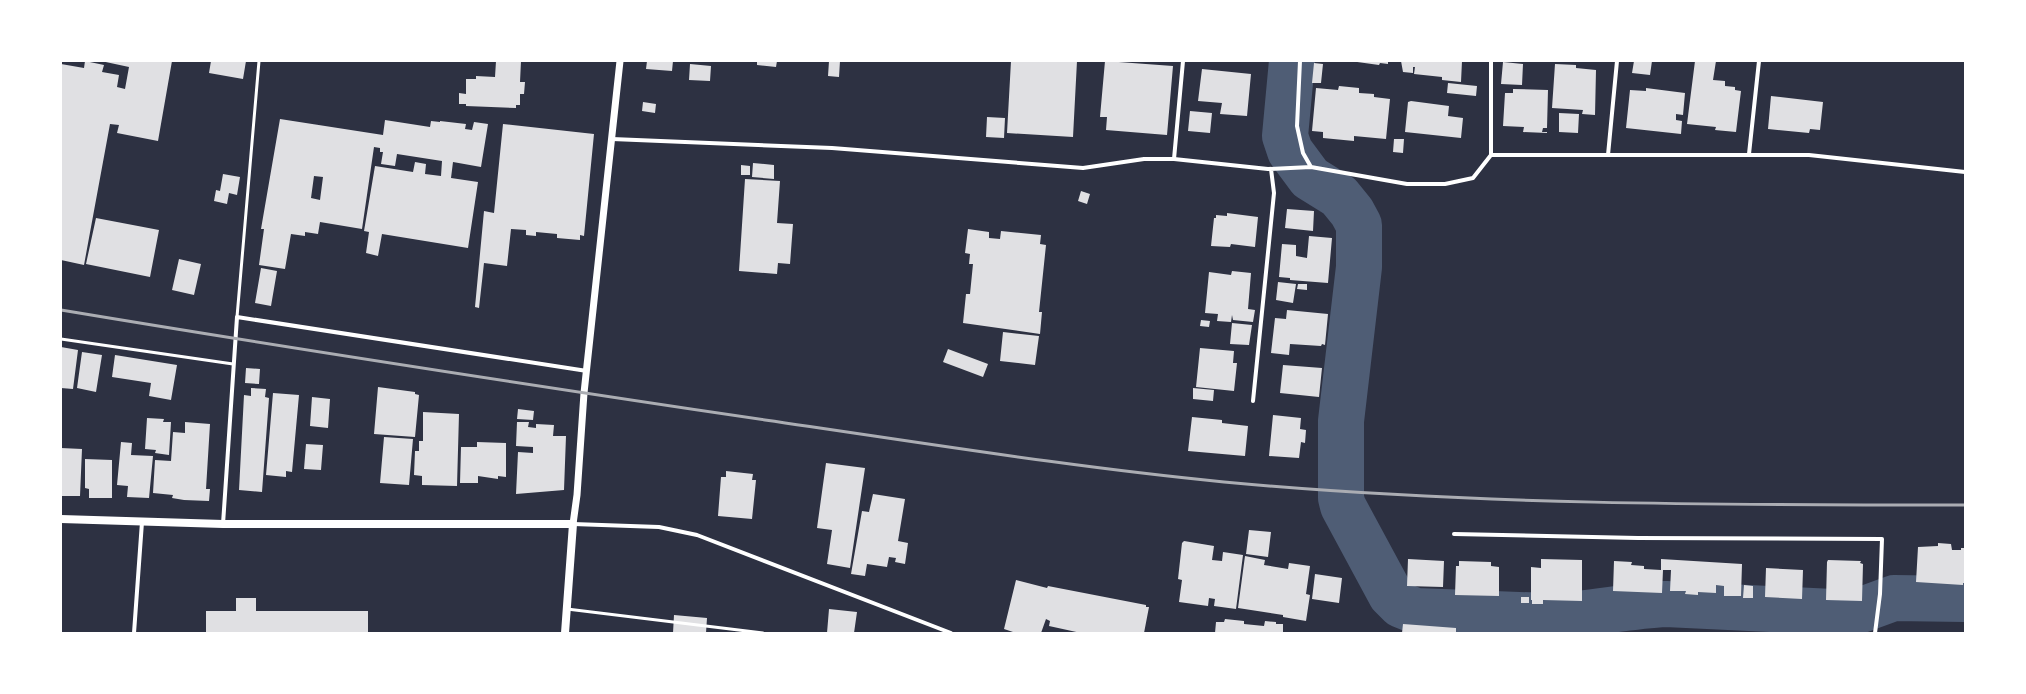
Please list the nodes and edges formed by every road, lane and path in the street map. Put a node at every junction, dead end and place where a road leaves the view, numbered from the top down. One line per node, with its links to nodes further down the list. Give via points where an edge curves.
1 (259, 61): 16 (lane)
2 (620, 61): 8 (street)
3 (1183, 61): 12 (street)
4 (1300, 61): 13 (street, via 1297,126)
5 (1491, 61): 10 (street)
6 (1617, 61): 11 (street)
7 (1759, 61): 9 (street)
8 (612, 139): 12 (street, via 832,148 1083,168 1144,159); 19 (street)
9 (1749, 154): 11 (street); 15 (street, via 1809,155)
10 (1491, 155): 11 (street); 13 (street, via 1473,178 1445,184 1407,184)
11 (1608, 155)
12 (1174, 159): 14 (street)
13 (1311, 168): 14 (street)
14 (1271, 169): 20 (street, via 1274,193)
15 (1965, 172)
16 (237, 317): 18 (street); 19 (street)
17 (61, 339): 18 (lane)
18 (233, 364): 23 (street)
19 (587, 371): 24 (street)
20 (1253, 401)
21 (61, 519): 22 (main road)
22 (142, 521): 23 (main road); 27 (street)
23 (223, 524): 24 (main road)
24 (573, 524): 26 (main road); 30 (street, via 659,527 697,536)
25 (1454, 534): 31 (street, via 1882,539 1880,594)
26 (567, 609): 28 (main road); 29 (lane)
27 (134, 633)
28 (564, 633)
29 (763, 633)
30 (951, 633)
31 (1875, 633)

